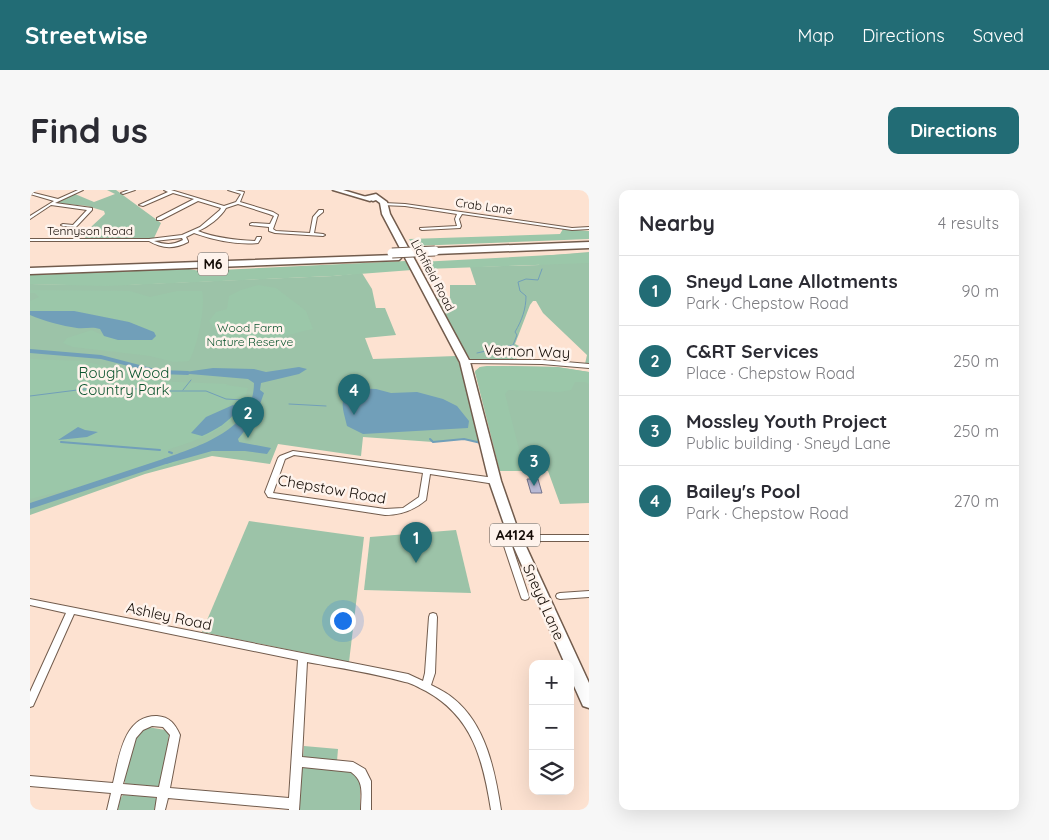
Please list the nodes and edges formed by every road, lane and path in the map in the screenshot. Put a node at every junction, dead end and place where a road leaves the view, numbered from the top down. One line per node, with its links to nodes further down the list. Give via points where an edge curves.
1 (81, 190): 10 (street)
2 (133, 190): 7 (street)
3 (166, 190): 6 (street)
4 (230, 190): 12 (street, via 243,193)
5 (336, 190): 9 (street)
6 (172, 192): 11 (street); 15 (street)
7 (123, 193)
8 (30, 194): 10 (street)
9 (372, 195): 14 (main road)
10 (57, 200): 13 (street)
11 (196, 200): 16 (street); 20 (street)
12 (238, 203): 16 (street); 23 (street, via 274,214)
13 (50, 204): 19 (street); 22 (street, via 90,209 74,226)
14 (384, 204): 18 (street, Crab Lane); 39 (main road, Lichfield Road / A4124, via 386,214)
15 (141, 205)
16 (224, 206): 26 (street, Tennyson Road)
17 (321, 210): 27 (street, via 315,217)
18 (460, 213): 24 (street, Crab Lane); 25 (street, via 458,227)
19 (30, 218)
20 (159, 219)
21 (252, 224): 23 (street)
22 (63, 225)
23 (272, 226): 27 (street, via 271,230 275,232)
24 (589, 228)
25 (422, 229)
26 (195, 232): 29 (street, Tennyson Road); 30 (street, via 237,241 256,242)
27 (312, 234): 28 (street)
28 (323, 235)
29 (183, 236): 32 (street, Tennyson Road); 32 (street, Tennyson Road, via 185,242 173,246)
30 (259, 238)
31 (30, 240): 32 (street, Tennyson Road)
32 (150, 240)
33 (589, 244): 35 (highway, M6)
34 (589, 249): 35 (highway, M6)
35 (436, 254): 36 (highway, M6)
36 (394, 255): 37 (highway, M6); 38 (highway, M6)
37 (30, 266)
38 (30, 271)
39 (464, 360): 40 (street, Vernon Way); 42 (main road, Sneyd Lane / A4124)
40 (589, 366)
41 (427, 472): 41 (street, Chepstow Road, via 293,453 282,458 268,492 271,495 400,512 423,498); 42 (street, Chepstow Road)
42 (495, 481): 43 (main road, Sneyd Lane / A4124)
43 (514, 532): 44 (street); 46 (street, via 506,530 505,537); 53 (main road, Sneyd Lane / A4124)
44 (589, 538)
45 (589, 594): 47 (street)
46 (525, 596)
47 (559, 596)
48 (30, 602): 49 (street, Ashley Road)
49 (72, 610): 51 (street, Ashley Road); 54 (street)
50 (433, 617): 52 (street, via 430,673)
51 (303, 657): 52 (street, Ashley Road, via 386,672); 55 (street)
52 (426, 686): 63 (street, Ashley Road, via 452,703 469,724 484,761)
53 (587, 694)
54 (30, 703)
55 (297, 762): 59 (street); 62 (street, via 354,767 366,781)
56 (30, 781): 57 (street)
57 (118, 790): 58 (street); 58 (street, via 134,731 151,721 171,726 175,735); 60 (street)
58 (163, 793): 59 (street); 61 (street)
59 (294, 807)
60 (112, 810)
61 (160, 810)
62 (366, 810)
63 (496, 810)

